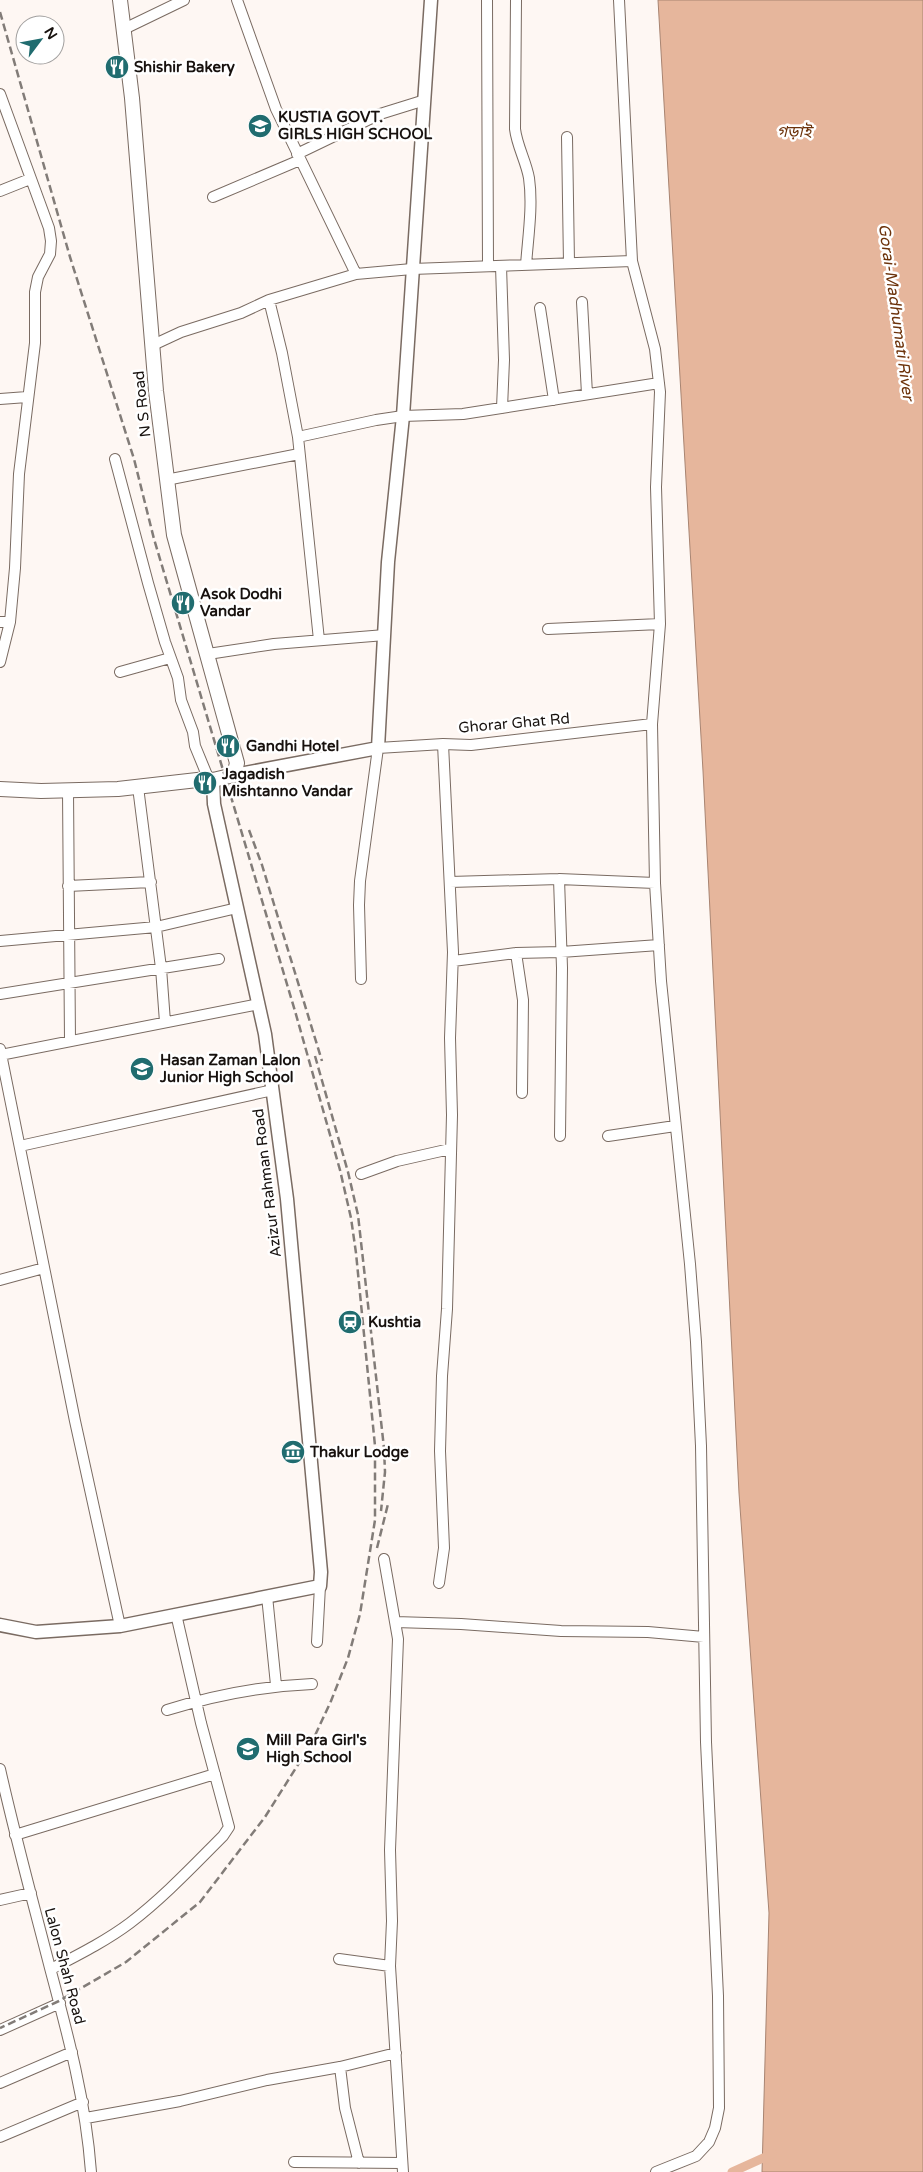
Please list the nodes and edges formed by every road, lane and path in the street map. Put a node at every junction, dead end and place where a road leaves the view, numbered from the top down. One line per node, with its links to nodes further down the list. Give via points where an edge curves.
1 (120, 0): 8 (main road, N S Road)
2 (184, 0): 8 (street)
3 (237, 0): 12 (street, via 276,109)
4 (431, 0): 10 (street)
5 (487, 0): 19 (street)
6 (516, 0): 18 (street, via 515,129 530,188)
7 (619, 0): 16 (street)
8 (124, 29): 26 (main road, N S Road)
9 (0, 94): 13 (street)
10 (424, 100): 12 (street, via 380,114); 21 (street)
11 (567, 137): 17 (street)
12 (299, 157): 15 (street); 22 (street)
13 (30, 179): 14 (street); 29 (street, via 51,241 50,254 34,292 35,343)
14 (0, 191)
15 (213, 197)
16 (632, 261): 17 (street); 27 (street, via 655,349)
17 (569, 263): 18 (street)
18 (526, 265): 20 (street)
19 (488, 266): 20 (street); 21 (street)
20 (501, 266): 32 (street)
21 (412, 268): 22 (street); 33 (street)
22 (356, 274): 23 (street)
23 (269, 300): 26 (street); 34 (street)
24 (582, 302): 28 (street)
25 (540, 308): 31 (street)
26 (152, 346): 37 (main road, N S Road)
27 (659, 383): 28 (street); 39 (street, via 656,487)
28 (587, 394): 31 (street)
29 (27, 397): 30 (street); 38 (street, via 19,474 15,568)
30 (0, 399)
31 (554, 400): 32 (street)
32 (502, 408): 33 (street, via 463,414)
33 (402, 416): 34 (street); 41 (street, via 388,562)
34 (298, 437): 35 (street)
35 (299, 454): 37 (street); 42 (street)
36 (114, 459): 44 (street)
37 (166, 480): 43 (main road, N S Road, via 174,535)
38 (5, 622): 45 (street)
39 (660, 624): 40 (street); 47 (street)
40 (548, 629)
41 (386, 635): 42 (street); 49 (street)
42 (319, 640): 43 (street)
43 (208, 654): 50 (main road, N S Road, via 237,763)
44 (170, 658): 46 (street); 51 (street, via 194,732 195,746)
45 (0, 662)
46 (120, 672)
47 (652, 724): 48 (street, Ghorar Ghat Rd, via 471,745); 58 (street)
48 (443, 744): 49 (street, Ghorar Ghat Rd); 57 (street)
49 (378, 748): 50 (street); 70 (street, via 360,881)
50 (234, 775): 51 (main road)
51 (211, 780): 52 (main road); 60 (street, Azizur Rahman Road)
52 (138, 787): 54 (main road); 56 (street)
53 (0, 789): 54 (main road)
54 (68, 790): 59 (street)
55 (559, 879): 57 (street); 58 (street); 66 (street)
56 (151, 882): 59 (street); 61 (street)
57 (450, 882): 68 (street)
58 (655, 883): 64 (street)
59 (68, 886): 62 (street)
60 (237, 908): 61 (street); 73 (street, Azizur Rahman Road)
61 (156, 927): 62 (street); 69 (street)
62 (68, 934): 63 (street); 71 (street)
63 (0, 941)
64 (659, 945): 66 (street); 79 (street)
65 (516, 952): 66 (street); 68 (street); 78 (street, via 523,1000)
66 (561, 952): 80 (street)
67 (218, 959): 69 (street)
68 (453, 961): 83 (street)
69 (161, 968): 71 (street); 74 (street)
70 (361, 978)
71 (69, 983): 72 (street); 75 (street)
72 (0, 994)
73 (259, 1004): 74 (street); 77 (street, Azizur Rahman Road)
74 (165, 1022): 75 (street)
75 (70, 1041): 76 (street)
76 (0, 1053): 82 (street)
77 (273, 1090): 82 (street); 89 (street, Azizur Rahman Road, via 307,1400)
78 (522, 1093)
79 (675, 1126): 81 (street); 95 (street, via 696,1342)
80 (560, 1136)
81 (608, 1136)
82 (20, 1146): 85 (street)
83 (450, 1149): 84 (street, via 396,1161); 88 (street, via 441,1414 444,1548)
84 (361, 1174)
85 (44, 1268): 86 (street); 94 (street)
86 (0, 1280)
87 (384, 1558): 92 (street)
88 (439, 1584)
89 (320, 1586): 90 (street); 96 (street)
90 (266, 1596): 91 (street); 98 (street)
91 (176, 1614): 94 (street); 99 (street)
92 (396, 1622): 95 (street); 107 (street)
93 (0, 1625): 94 (street, via 36,1632)
94 (120, 1626)
95 (704, 1637): 122 (street, via 718,1996 719,2108 712,2135 696,2156)
96 (317, 1642)
97 (312, 1684): 98 (street)
98 (276, 1685): 99 (street)
99 (196, 1701): 100 (street); 102 (street)
100 (168, 1710)
101 (0, 1769): 103 (street, Lalon Shah Road)
102 (214, 1774): 103 (street); 108 (street, via 229,1827 227,1831 158,1901 129,1924)
103 (15, 1835): 104 (street, Lalon Shah Road)
104 (31, 1893): 105 (street); 108 (street, Lalon Shah Road)
105 (0, 1900)
106 (339, 1959): 107 (street)
107 (390, 1966): 112 (street)
108 (51, 1969): 109 (street, Lalon Shah Road)
109 (60, 2003): 110 (street); 111 (street, Lalon Shah Road)
110 (0, 2030)
111 (72, 2052): 114 (street); 115 (street, Lalon Shah Road)
112 (396, 2053): 113 (street); 120 (street)
113 (340, 2067): 116 (street); 119 (street, via 345,2108)
114 (0, 2083)
115 (83, 2102): 116 (street, Lalon Shah Road); 117 (street)
116 (86, 2118): 121 (street, Lalon Shah Road)
117 (0, 2137)
118 (294, 2162): 119 (street)
119 (359, 2163): 120 (street)
120 (402, 2168)
121 (91, 2172)
122 (656, 2172)

